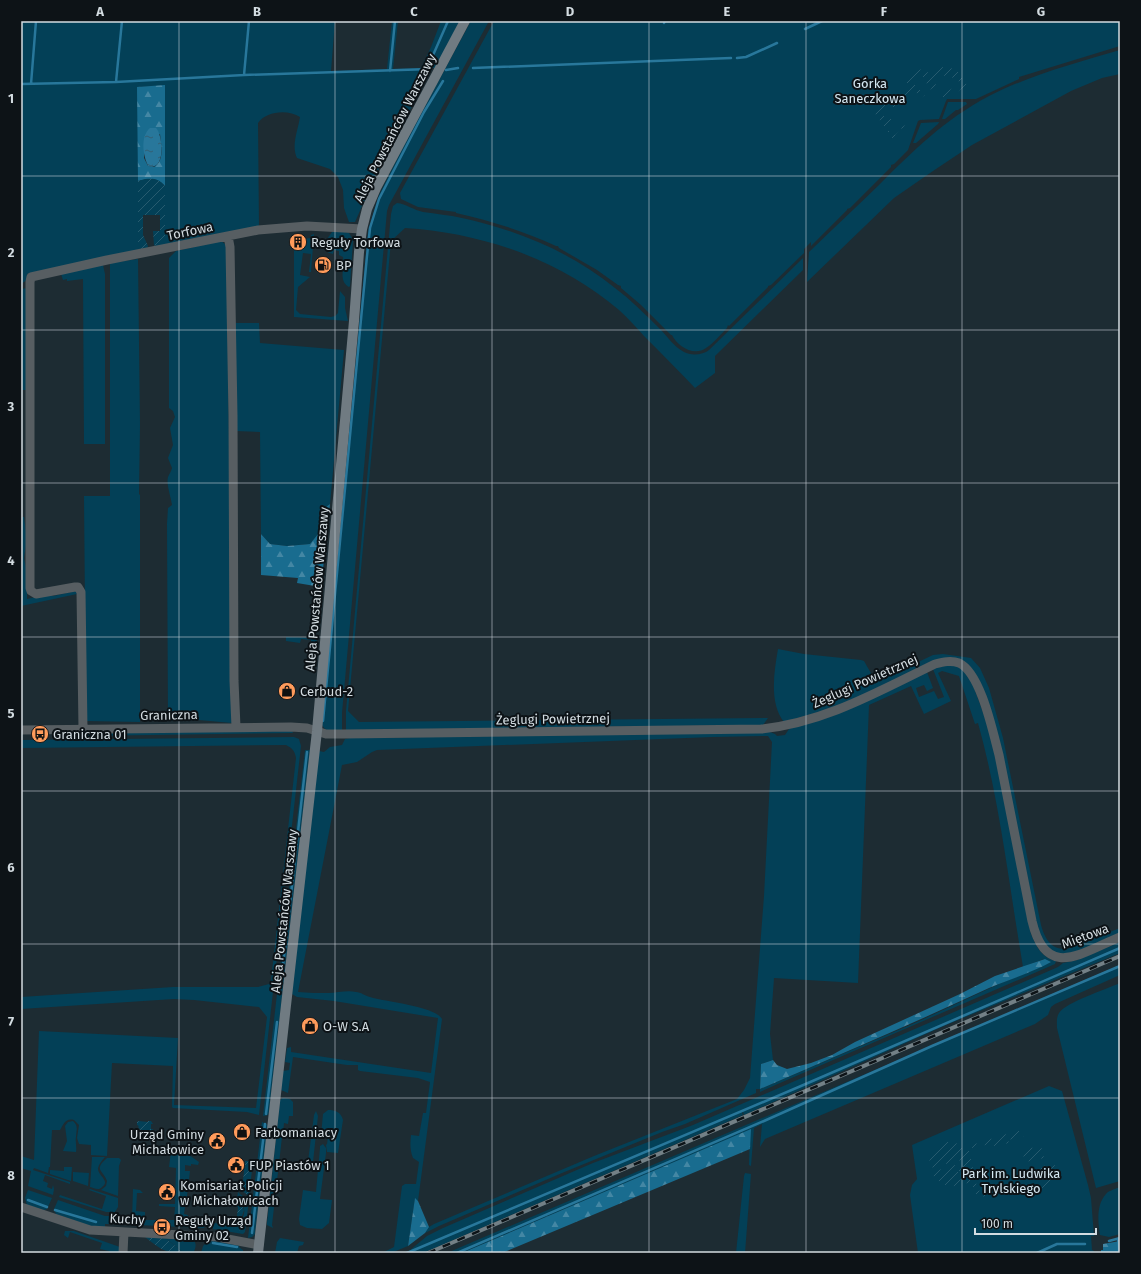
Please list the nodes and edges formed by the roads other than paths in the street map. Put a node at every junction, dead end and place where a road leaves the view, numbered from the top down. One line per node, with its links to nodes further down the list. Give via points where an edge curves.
1 (465, 21): 2 (street, Aleja Powstańców Warszawy, via 376,188)
2 (362, 230): 3 (street, Torfowa, via 307,226 258,230); 7 (street, Aleja Powstańców Warszawy, via 358,252)
3 (228, 236): 4 (street); 5 (street, Torfowa, via 32,276 30,282 31,591 36,594 78,587 81,590)
4 (236, 727): 5 (street, Graniczna); 7 (street, Graniczna, via 307,728)
5 (83, 729): 6 (street, Graniczna)
6 (21, 730)
7 (317, 731): 9 (street, Żeglugi Powietrznej, via 347,734 761,729 812,719 935,664 946,661 959,663 968,670 977,684 992,728 1035,933 1044,951); 12 (street, Aleja Powstańców Warszawy)
8 (1120, 937): 9 (street, Miętowa, via 1074,956)
9 (1058, 958)
10 (21, 1208): 11 (street, Kuchy, via 86,1229)
11 (124, 1232): 12 (street, Kuchy, via 217,1236); 13 (street)
12 (258, 1249)
13 (123, 1253)

